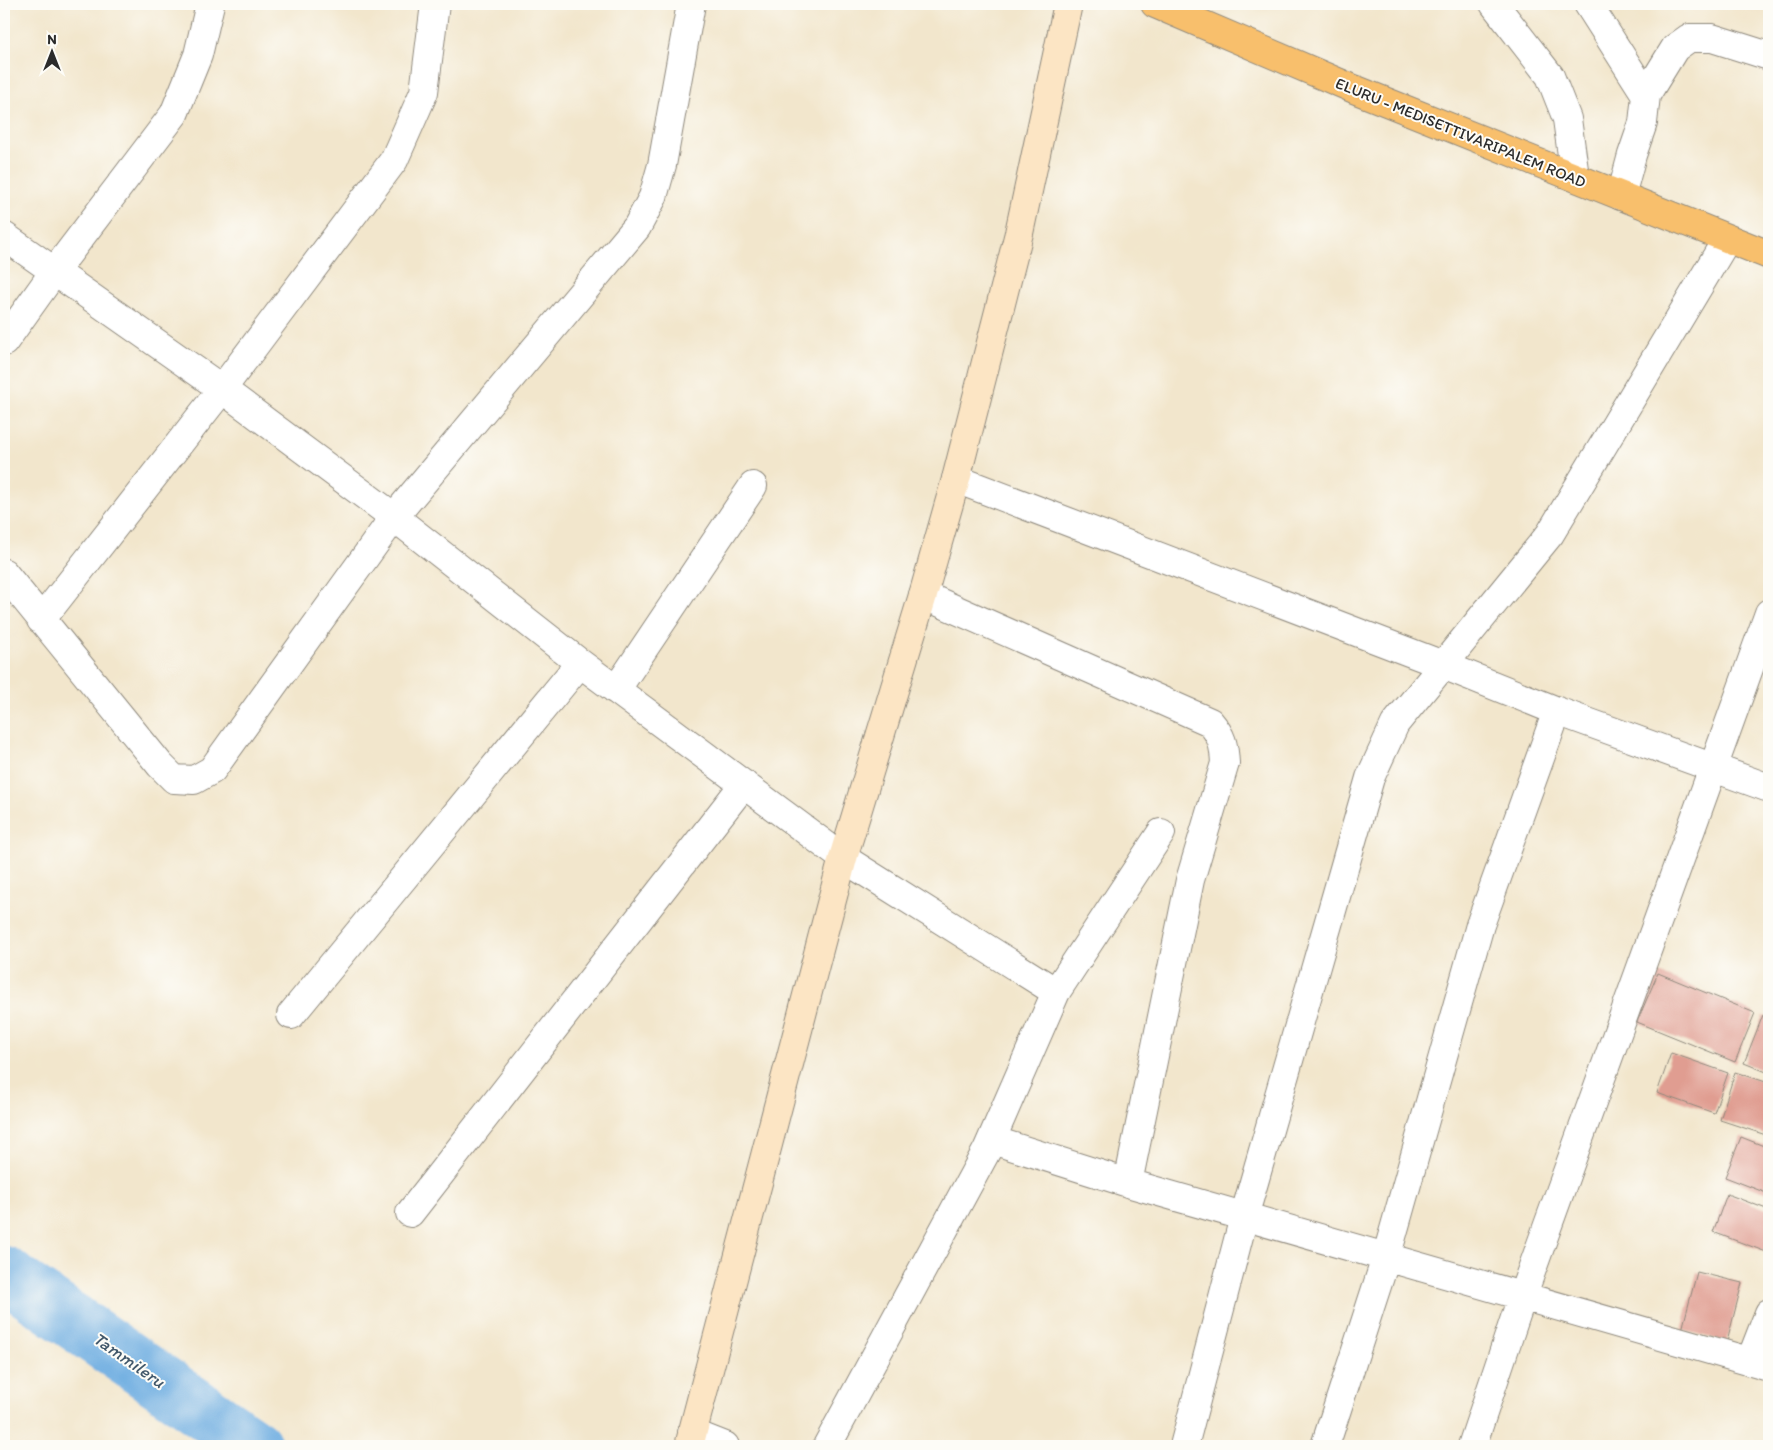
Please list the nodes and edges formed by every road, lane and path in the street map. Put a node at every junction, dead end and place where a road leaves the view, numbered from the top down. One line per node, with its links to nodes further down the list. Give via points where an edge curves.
1 (210, 4): 15 (street, via 198,55 174,114)
2 (435, 4): 17 (street, via 424,92 394,160)
3 (691, 4): 20 (street, via 662,165 653,197 637,227)
4 (1068, 4): 18 (main road, via 1019,233)
5 (1155, 4): 10 (main road, ELURU - MEDISETTIVARIPALEM ROAD, via 1354,89)
6 (1494, 4): 10 (street, via 1550,76 1568,119)
7 (1588, 4): 9 (street)
8 (1769, 56): 9 (street, via 1712,38 1689,38 1675,48)
9 (1646, 96): 11 (street, via 1643,123)
10 (1575, 177): 11 (main road, ELURU - MEDISETTIVARIPALEM ROAD)
11 (1621, 196): 13 (main road, ELURU - MEDISETTIVARIPALEM ROAD)
12 (4, 236): 15 (street)
13 (1727, 238): 14 (main road, ELURU - MEDISETTIVARIPALEM ROAD); 26 (street, via 1550,534)
14 (1769, 255)
15 (54, 272): 16 (street); 17 (street)
16 (4, 342)
17 (222, 389): 20 (street); 24 (street)
18 (956, 479): 22 (main road); 26 (street)
19 (753, 486): 27 (street)
20 (394, 517): 24 (street, via 212,770 194,780 174,779 160,765); 25 (street)
21 (4, 573): 24 (street)
22 (922, 595): 33 (main road); 37 (street, via 1210,722 1219,732 1225,763 1190,880)
23 (1769, 613): 29 (street)
24 (41, 620)
25 (580, 663): 27 (street); 35 (street)
26 (1443, 665): 28 (street); 39 (street, via 1395,724 1370,778)
27 (616, 690): 30 (street)
28 (1557, 711): 29 (street); 40 (street, via 1480,925)
29 (1713, 767): 31 (street); 41 (street)
30 (744, 784): 33 (street); 38 (street)
31 (1769, 788)
32 (1161, 833): 34 (street)
33 (843, 858): 34 (street); 44 (main road)
34 (1056, 992): 36 (street)
35 (291, 1015)
36 (992, 1140): 37 (street); 46 (street)
37 (1128, 1183): 39 (street)
38 (410, 1213)
39 (1244, 1217): 40 (street); 47 (street)
40 (1386, 1258): 41 (street); 48 (street)
41 (1522, 1297): 43 (street); 49 (street)
42 (1769, 1313): 43 (street)
43 (1760, 1365)
44 (690, 1440): 45 (street)
45 (725, 1446)
46 (827, 1446)
47 (1184, 1446)
48 (1325, 1446)
49 (1472, 1446)

